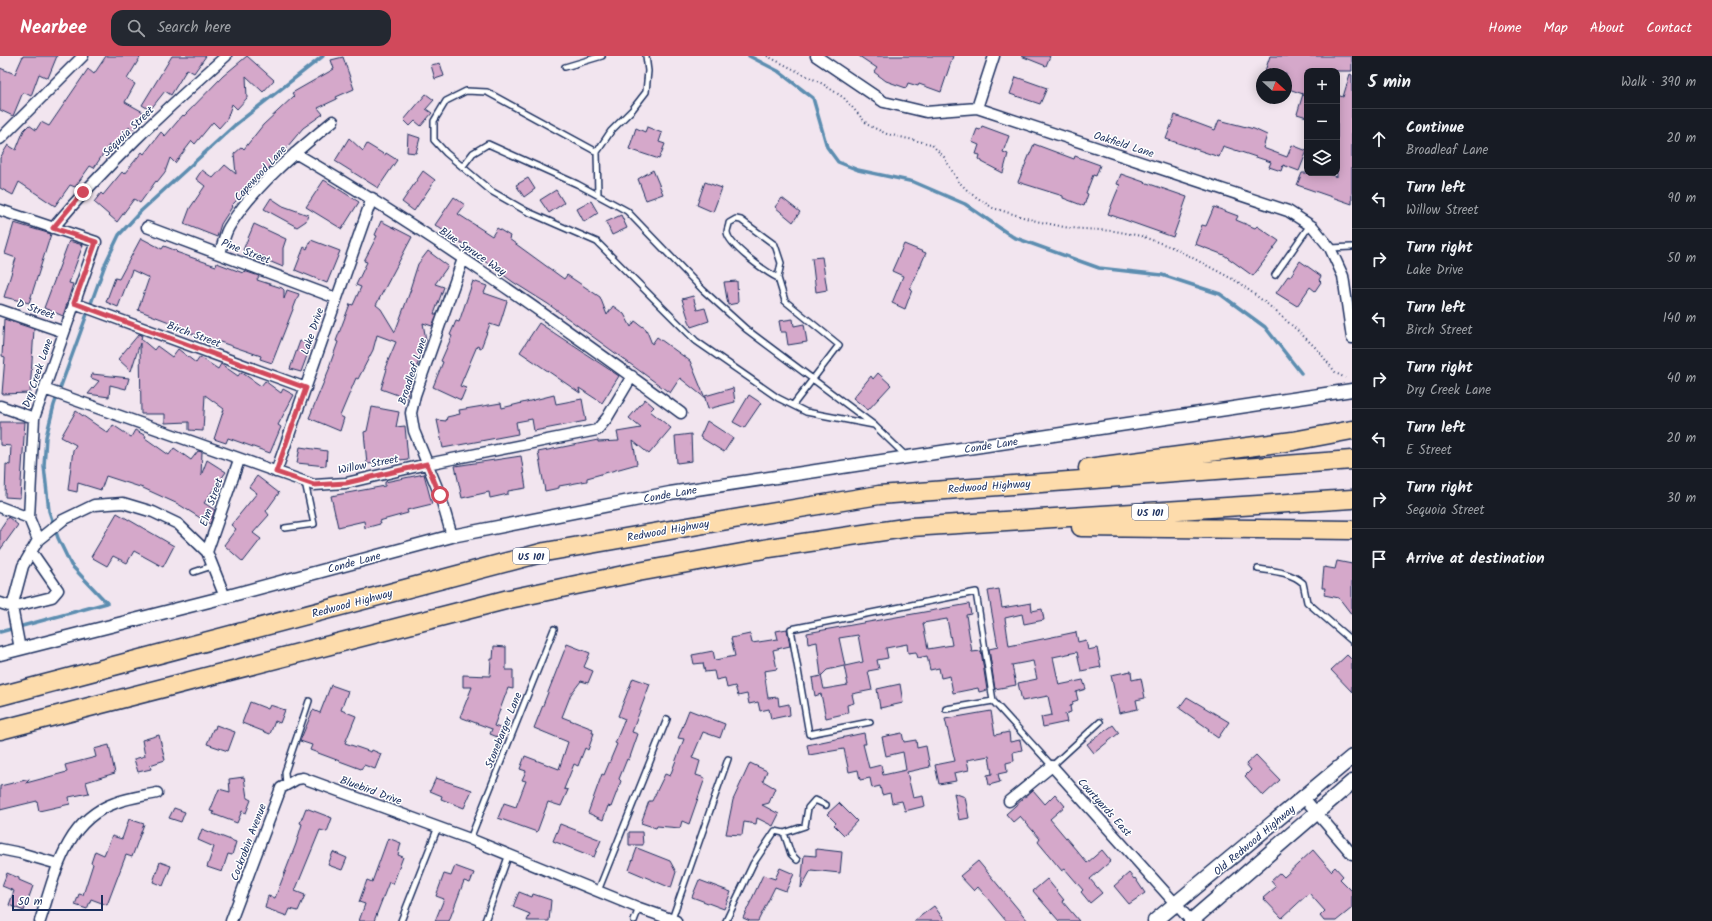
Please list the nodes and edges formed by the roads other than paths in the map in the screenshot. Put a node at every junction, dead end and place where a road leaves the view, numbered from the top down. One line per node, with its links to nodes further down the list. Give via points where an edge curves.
1 (83, 56): 11 (street)
2 (226, 56): 19 (street, Sequoia Street, via 183,94 88,187)
3 (602, 56): 7 (lane)
4 (646, 56): 12 (lane, via 646,92 611,131)
5 (816, 56): 9 (street, Oakfield Lane, via 884,102 926,112)
6 (994, 56): 9 (street)
7 (593, 57): 8 (lane)
8 (565, 67)
9 (977, 108): 18 (street, Oakfield Lane, via 1288,211)
10 (333, 121): 13 (street, Capewood Lane)
11 (0, 139)
12 (597, 152): 14 (lane, via 487,92 466,91 446,101 434,121 434,140); 15 (lane)
13 (295, 153): 16 (street, Blue Spruce Way); 23 (street, Capewood Lane, via 249,200 228,228)
14 (463, 166): 15 (lane, via 473,153 488,144); 38 (lane, via 497,194 526,211 597,242 696,341 778,398)
15 (598, 196): 34 (lane, via 627,210 703,290 746,329)
16 (372, 198): 24 (street, Blue Spruce Way); 27 (street, Lake Drive)
17 (0, 210): 19 (street)
18 (1310, 225): 22 (street, Oakfield Lane); 25 (lane)
19 (53, 228): 28 (street, Dry Creek Lane, via 96,242)
20 (147, 228): 23 (street, Pine Street)
21 (1352, 247): 22 (lane)
22 (1330, 248): 29 (street, Oakfield Lane, via 1343,276)
23 (220, 253): 27 (street, Pine Street)
24 (463, 258): 33 (street, Blue Spruce Way); 47 (street, Broadleaf Lane, via 411,413 414,431)
25 (1275, 275)
26 (778, 278): 26 (lane, via 781,263 775,245 741,220 736,219 729,223 727,233 731,240 763,270); 34 (lane, via 785,300 839,345)
27 (336, 298): 36 (street, Lake Drive)
28 (78, 304): 31 (street, Dry Creek Lane); 36 (street, Birch Street)
29 (1350, 306): 32 (street, Oakfield Lane)
30 (0, 310): 31 (street, D Street)
31 (64, 332): 37 (street, Dry Creek Lane)
32 (1352, 338)
33 (632, 376): 40 (street); 47 (street, Willow Street, via 607,418 596,430)
34 (813, 380): 38 (lane); 42 (lane)
35 (1349, 384): 44 (street, Conde Lane)
36 (306, 388): 48 (street, Lake Drive)
37 (47, 391): 41 (street, Dry Creek Lane); 45 (street, Willow Street)
38 (793, 405): 42 (lane, via 806,412)
39 (0, 406): 41 (street)
40 (681, 413)
41 (34, 418): 53 (street, Dry Creek Lane)
42 (874, 425): 44 (lane)
43 (1352, 430): 50 (highway, via 1293,441)
44 (907, 458): 57 (street, Conde Lane, via 670,493)
45 (239, 460): 48 (street, Willow Street); 60 (street, Elm Street)
46 (1352, 460): 50 (highway, Redwood Highway / US 101)
47 (427, 464): 49 (street, Willow Street, via 346,483 314,485); 57 (street, Broadleaf Lane, via 440,495)
48 (276, 472): 49 (street, Willow Street)
49 (305, 482): 55 (lane, via 314,524)
50 (941, 490): 71 (highway, Redwood Highway / US 101, via 879,495 546,552)
51 (1352, 499): 54 (highway, US 101)
52 (0, 508): 53 (street)
53 (29, 518): 58 (street, Dry Creek Lane)
54 (949, 525): 56 (highway); 78 (highway, US 101, via 911,527 769,548 509,599)
55 (285, 528)
56 (1352, 530)
57 (452, 536): 64 (street, Conde Lane)
58 (38, 540): 59 (street); 60 (street, via 63,520 94,505 123,503 153,512 178,524)
59 (31, 551): 66 (street, via 23,566); 66 (street, via 58,590 52,597)
60 (206, 552): 61 (street)
61 (212, 566): 63 (lane); 64 (street)
62 (1258, 568): 68 (lane, via 1299,579 1304,583 1307,602)
63 (194, 572)
64 (225, 597): 69 (street, Conde Lane)
65 (0, 603): 66 (street)
66 (12, 607): 69 (street)
67 (554, 629): 92 (lane, Stonebarger Lane)
68 (1352, 641)
69 (20, 649): 70 (street, Conde Lane)
70 (0, 654)
71 (0, 696)
72 (309, 701): 84 (lane, via 285,772)
73 (993, 701): 74 (lane); 76 (lane, via 976,592 791,629 809,734); 81 (lane)
74 (946, 709)
75 (667, 719): 98 (lane)
76 (870, 722)
77 (1100, 722): 81 (lane)
78 (0, 730)
79 (1352, 757): 86 (main road, Old Redwood Highway)
80 (728, 759): 101 (lane)
81 (1052, 766): 87 (street); 99 (street, Courtyards East)
82 (296, 779): 84 (street, Cockrobin Avenue); 90 (street, Bluebird Drive, via 313,780)
83 (1352, 782): 89 (main road, Old Redwood Highway)
84 (286, 785): 103 (street, Cockrobin Avenue, via 281,788)
85 (156, 793): 97 (street, via 114,803 84,821 70,838)
86 (1304, 798): 89 (street); 99 (main road, Old Redwood Highway)
87 (1009, 801)
88 (826, 805): 91 (lane, via 815,800 808,808 806,826)
89 (1316, 812): 95 (street); 109 (main road, Old Redwood Highway)
90 (438, 827): 92 (street, Bluebird Drive); 104 (lane)
91 (784, 833): 96 (lane, via 791,854); 107 (lane, via 775,831 753,864)
92 (470, 839): 94 (street, Bluebird Drive)
93 (0, 849): 97 (street)
94 (509, 854): 98 (street, Bluebird Drive); 105 (lane)
95 (1352, 854)
96 (797, 860)
97 (58, 864): 102 (street)
98 (598, 891): 100 (street, Bluebird Drive)
99 (1177, 904): 108 (main road, Old Redwood Highway); 109 (street, Courtyards East)
100 (639, 908): 101 (street, Bluebird Drive); 106 (lane)
101 (674, 920)
102 (40, 921)
103 (231, 921)
104 (401, 921)
105 (485, 921)
106 (634, 921)
107 (726, 921)
108 (1155, 921)
109 (1191, 921)

